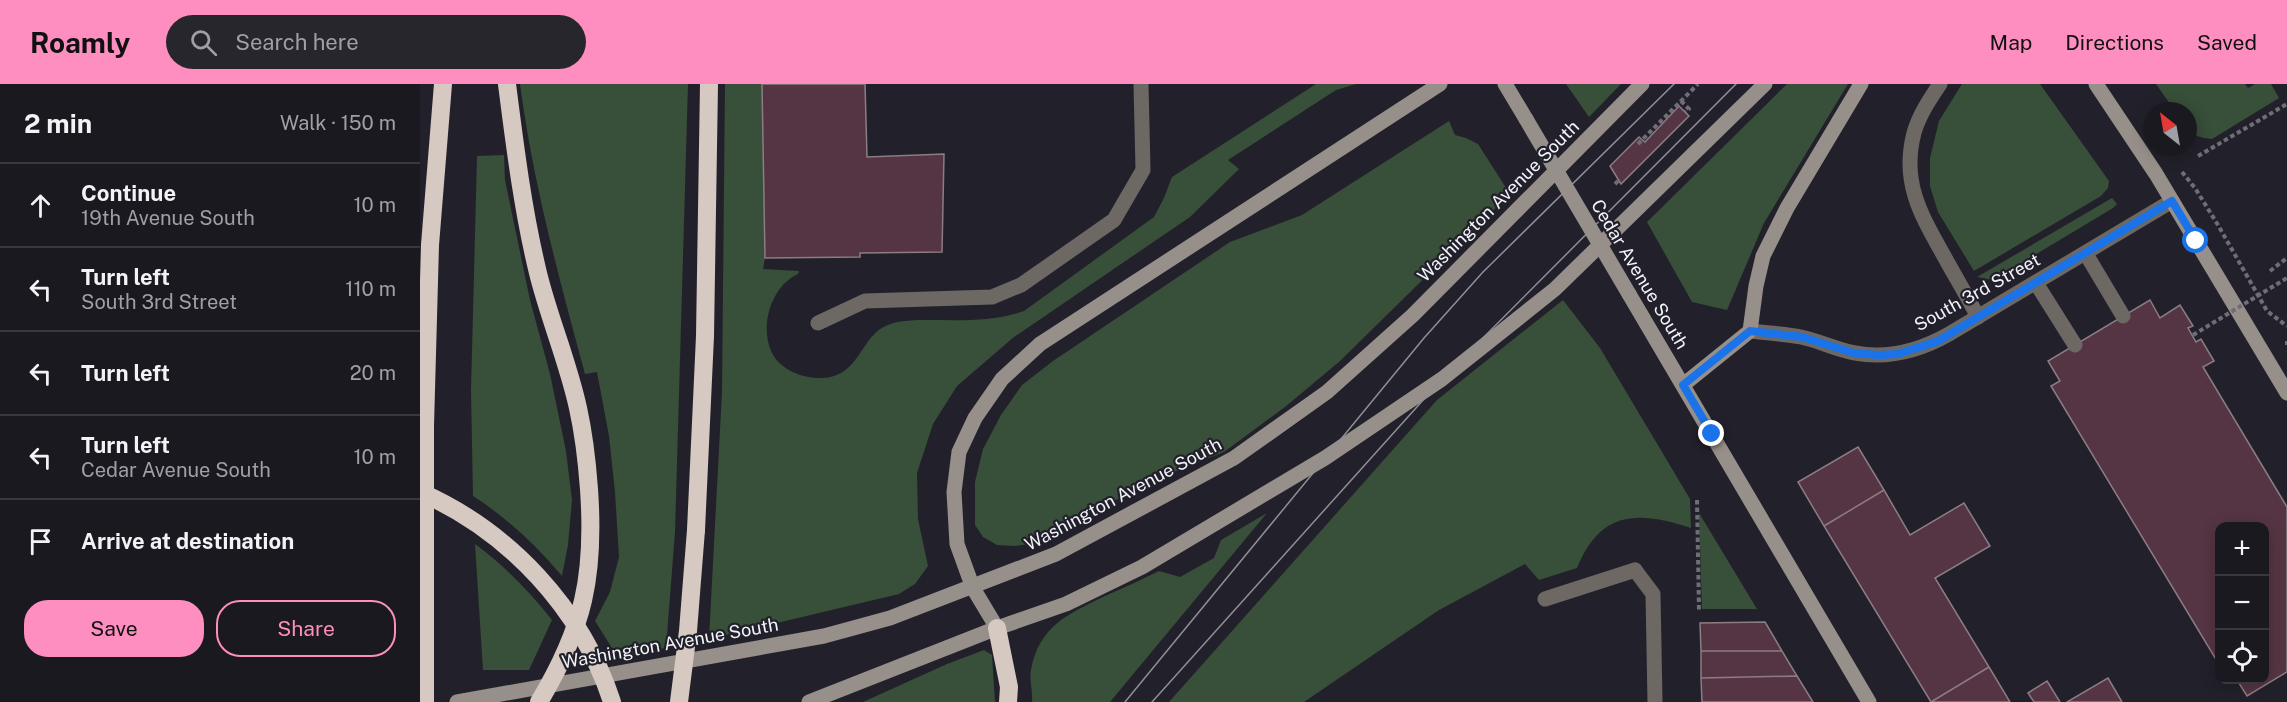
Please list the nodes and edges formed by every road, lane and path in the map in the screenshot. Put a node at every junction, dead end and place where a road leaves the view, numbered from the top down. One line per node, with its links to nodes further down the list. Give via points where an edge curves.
1 (443, 84): 43 (highway, via 430,245 425,426)
2 (507, 84): 42 (highway, via 524,209 538,274 578,408 588,469 592,528 589,578 566,653)
3 (709, 84): 47 (highway, bridge, via 705,336 696,530)
4 (1141, 84): 29 (street, via 1143,170 1114,220 1021,285 992,297 865,302)
5 (1440, 84): 38 (main road, via 1040,345 1002,379 975,418 959,452 954,492 957,544)
6 (1505, 84): 34 (main road, Cedar Avenue South, bridge)
7 (1642, 84): 38 (main road, Washington Avenue South, via 1413,315 1327,392 1234,458 1140,511 1056,554)
8 (1698, 84): 13 (path)
9 (1765, 84): 41 (main road, via 1555,289 1442,379 1325,458 1142,567 1066,604)
10 (1861, 84): 31 (main road, via 1763,256)
11 (1940, 84): 28 (street, via 1914,132 1910,158 1912,187 1919,212)
12 (2096, 84): 21 (main road)
13 (1681, 101): 15 (path, via 1689,109); 16 (path)
14 (2287, 104): 17 (path)
15 (1685, 112)
16 (1638, 144)
17 (2198, 156)
18 (2176, 165): 30 (path, via 2213,216 2267,311)
19 (1619, 180): 20 (path)
20 (1615, 184)
21 (2172, 201): 22 (street, South 3rd Street); 35 (main road)
22 (2086, 254): 26 (street, South 3rd Street); 27 (street)
23 (2287, 258): 24 (path)
24 (2270, 271)
25 (2287, 278): 32 (path, bridge)
26 (2036, 283): 28 (street, South 3rd Street); 33 (street)
27 (2123, 316)
28 (1978, 317): 31 (street, South 3rd Street, via 1938,341 1898,354 1854,353 1802,337)
29 (818, 322)
30 (2287, 326)
31 (1750, 331): 34 (main road)
32 (2193, 335)
33 (2075, 345)
34 (1683, 385): 51 (main road, Cedar Avenue South)
35 (2287, 393)
36 (420, 492): 46 (highway, bridge, via 496,536 535,573 582,635)
37 (1697, 500): 40 (path)
38 (973, 588): 41 (main road); 42 (main road, Washington Avenue South, via 890,618 824,636)
39 (1545, 599): 50 (street, via 1635,570 1653,594)
40 (1699, 611)
41 (997, 628): 48 (main road); 49 (highway, via 1009,687)
42 (549, 684): 44 (main road, Washington Avenue South); 45 (highway)
43 (425, 702)
44 (457, 702)
45 (539, 702)
46 (612, 702)
47 (679, 702)
48 (809, 702)
49 (1008, 702)
50 (1655, 702)
51 (1869, 702)

